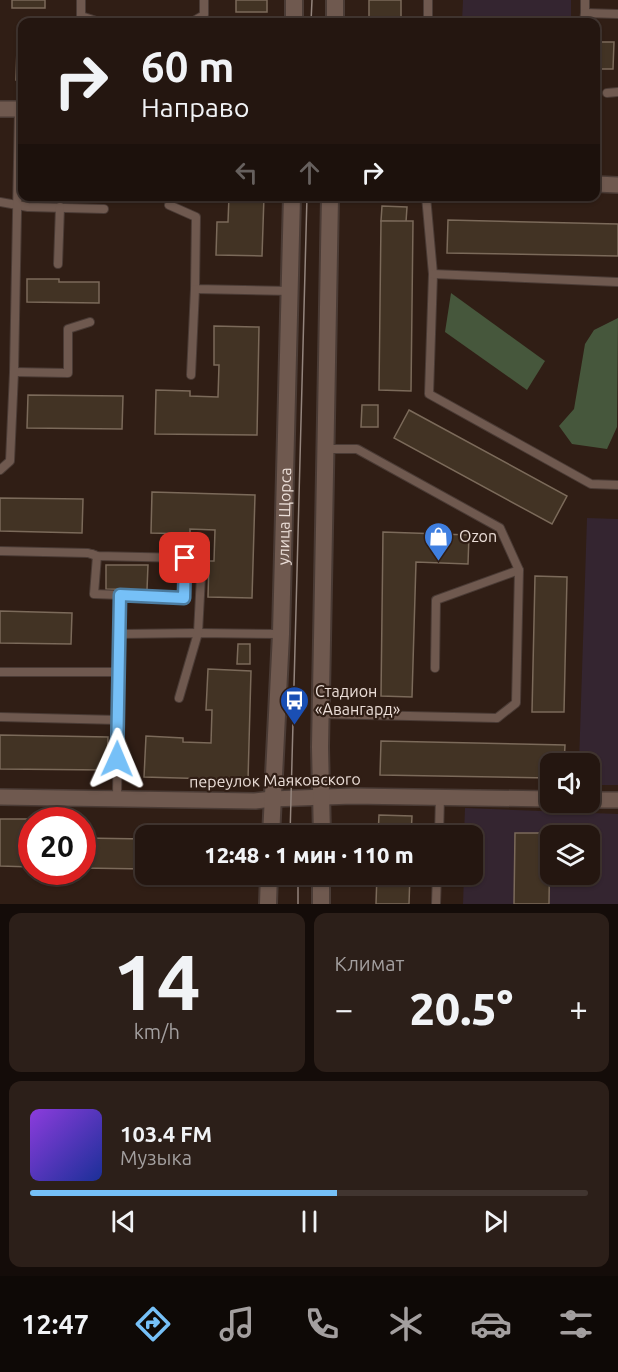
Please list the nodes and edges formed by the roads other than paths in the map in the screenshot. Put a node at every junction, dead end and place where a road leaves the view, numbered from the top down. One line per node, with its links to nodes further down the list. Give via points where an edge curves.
1 (81, 0): 9 (lane, via 81,15)
2 (204, 0): 10 (lane, via 204,15)
3 (294, 0): 11 (main road)
4 (335, 0): 12 (main road)
5 (428, 0): 13 (lane)
6 (585, 0): 7 (lane)
7 (585, 13): 8 (lane); 14 (lane)
8 (618, 14)
9 (88, 18)
10 (199, 18)
11 (294, 18)
12 (335, 18)
13 (428, 18)
14 (584, 18)
15 (618, 92): 16 (lane)
16 (607, 93)
17 (0, 109): 18 (street)
18 (18, 109)
19 (600, 184): 20 (street)
20 (618, 185)
21 (18, 201): 26 (lane)
22 (292, 201): 34 (main road, улица Щорса)
23 (330, 201): 38 (main road)
24 (426, 201): 31 (lane)
25 (0, 202): 26 (lane)
26 (18, 204): 28 (lane); 36 (lane)
27 (169, 205): 33 (lane, via 196,217)
28 (60, 207): 29 (lane); 30 (lane)
29 (104, 209)
30 (58, 264)
31 (433, 274): 32 (lane); 40 (lane, via 429,394 591,484)
32 (617, 282)
33 (195, 289): 34 (lane); 37 (lane)
34 (290, 291): 48 (main road, улица Щорса)
35 (90, 322): 36 (lane, via 68,329 68,373)
36 (14, 372): 39 (lane, via 10,461)
37 (191, 375)
38 (324, 449): 44 (lane, via 357,448 500,528); 53 (main road)
39 (0, 470)
40 (618, 485)
41 (0, 551): 42 (lane)
42 (97, 556): 45 (lane, via 94,594); 45 (lane, via 185,558 184,598)
43 (202, 557): 46 (lane)
44 (519, 570): 49 (lane, via 436,600); 53 (lane, via 516,703 497,718)
45 (120, 595): 47 (lane)
46 (198, 633): 47 (lane); 48 (lane); 52 (lane)
47 (119, 634): 51 (lane)
48 (281, 634): 60 (main road, улица Щорса)
49 (435, 668)
50 (0, 672): 51 (lane)
51 (118, 672): 55 (lane)
52 (179, 698)
53 (321, 714): 58 (main road)
54 (0, 717): 55 (lane)
55 (118, 720): 59 (lane)
56 (440, 796): 58 (street, переулок Маяковского); 61 (street, переулок Маяковского); 66 (lane)
57 (0, 797): 59 (street, переулок Маяковского)
58 (322, 797): 60 (street, переулок Маяковского); 65 (main road)
59 (117, 799): 60 (street, переулок Маяковского)
60 (272, 799): 64 (main road, улица Щорса)
61 (540, 799)
62 (600, 800): 63 (street)
63 (618, 800)
64 (271, 825)
65 (322, 825)
66 (439, 825)
67 (269, 885): 70 (main road)
68 (321, 885): 71 (main road)
69 (437, 885): 72 (lane)
70 (268, 904)
71 (321, 904)
72 (436, 904)

